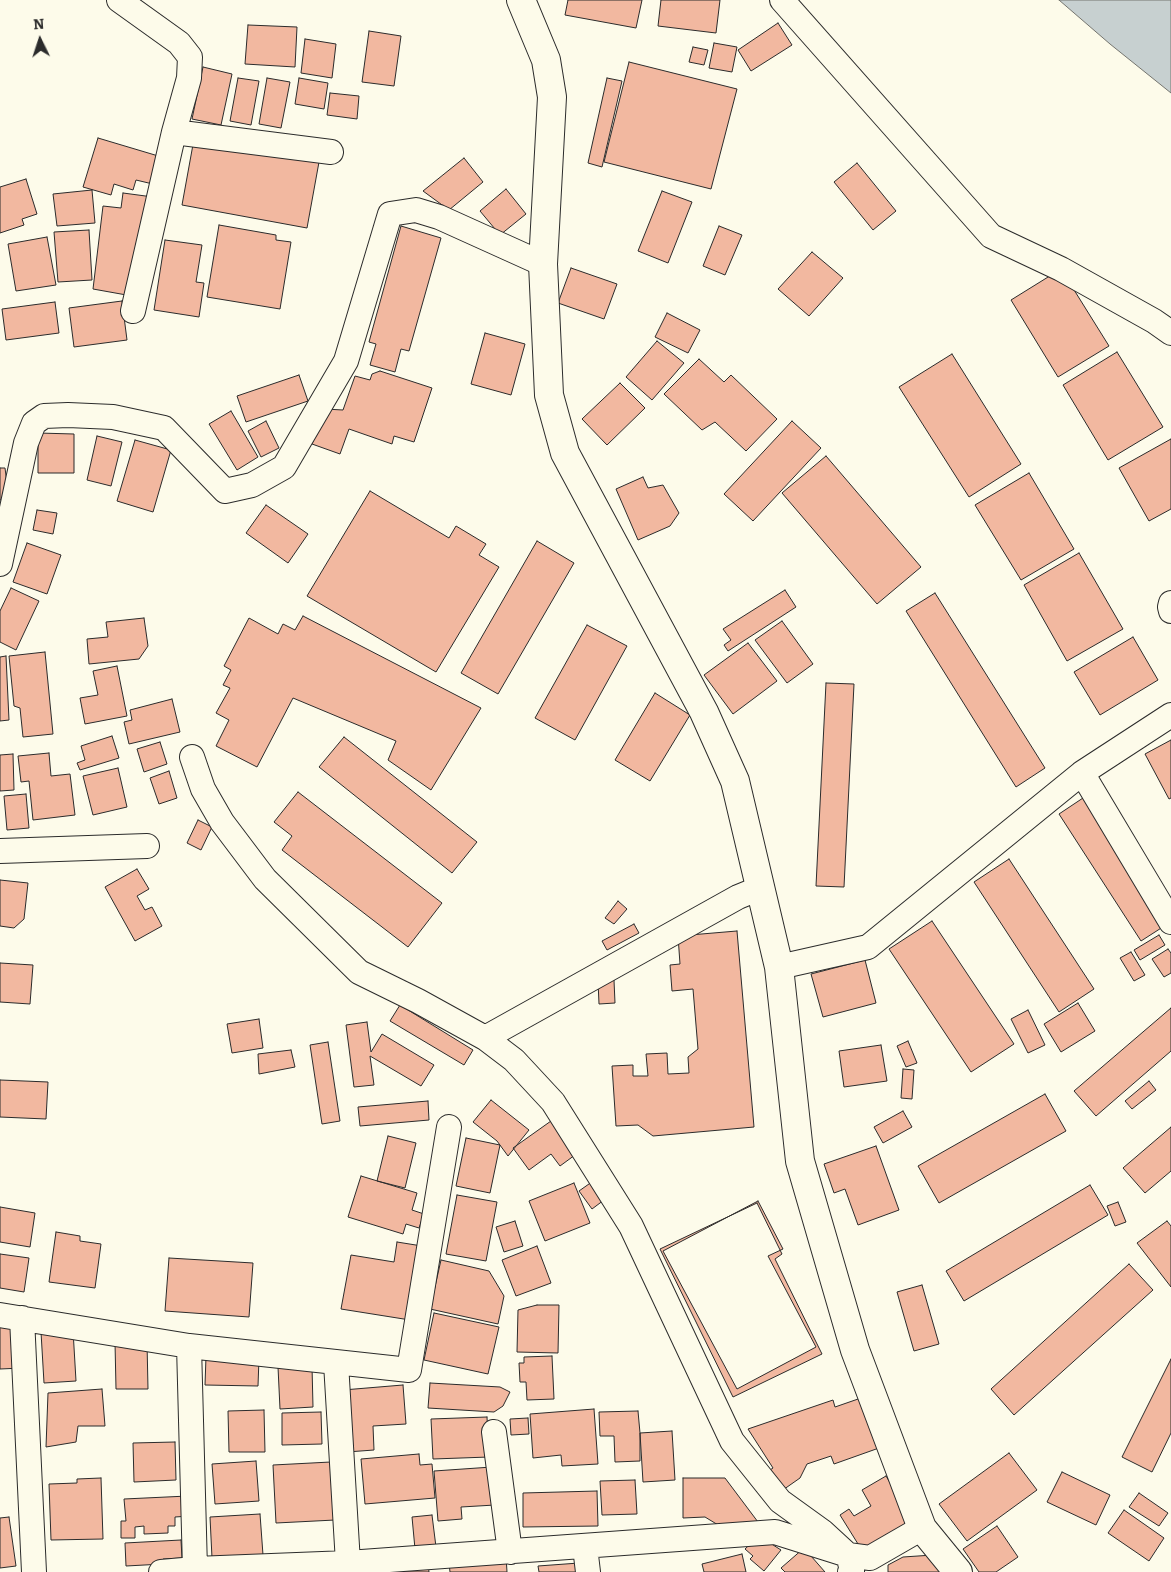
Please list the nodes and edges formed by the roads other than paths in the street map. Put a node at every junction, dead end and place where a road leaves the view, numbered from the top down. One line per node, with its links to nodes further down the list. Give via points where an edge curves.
1 (119, 0): 4 (street, via 179,43 190,57 189,78)
2 (521, 0): 6 (street, via 546,60 552,97)
3 (782, 0): 8 (street, via 991,236 1061,269)
4 (174, 132): 5 (street); 7 (street)
5 (331, 152)
6 (543, 264): 9 (street, via 439,217 416,210 390,214 346,361 284,467 252,485 225,491 164,428 113,417 44,416 34,423 26,442); 17 (street, via 549,395 566,453 704,712 735,781)
7 (133, 311)
8 (1171, 333)
9 (0, 564)
10 (1171, 603): 11 (street)
11 (1171, 611)
12 (1171, 715): 14 (street)
13 (192, 757): 20 (street, via 202,789 222,822 266,879 359,972)
14 (1082, 773): 18 (street); 19 (street, via 868,946)
15 (147, 846): 16 (street)
16 (0, 851)
17 (760, 888): 19 (street); 20 (street, via 738,897)
18 (1171, 922)
19 (778, 967): 26 (street, via 800,1160 855,1350)
20 (485, 1038): 30 (street, via 514,1060 553,1102 631,1226 732,1441 780,1501 824,1532)
21 (449, 1127): 24 (street, via 409,1370)
22 (11, 1317): 23 (street); 32 (street)
23 (189, 1346): 24 (street); 31 (street)
24 (336, 1363): 29 (street)
25 (494, 1432): 28 (street)
26 (922, 1528): 30 (street, via 870,1558); 35 (street)
27 (585, 1547): 28 (street); 30 (street, via 775,1532); 34 (street)
28 (510, 1552): 29 (street)
29 (348, 1563): 31 (street)
30 (849, 1564)
31 (195, 1569): 33 (street)
32 (34, 1572)
33 (161, 1572)
34 (588, 1572)
35 (958, 1572)

